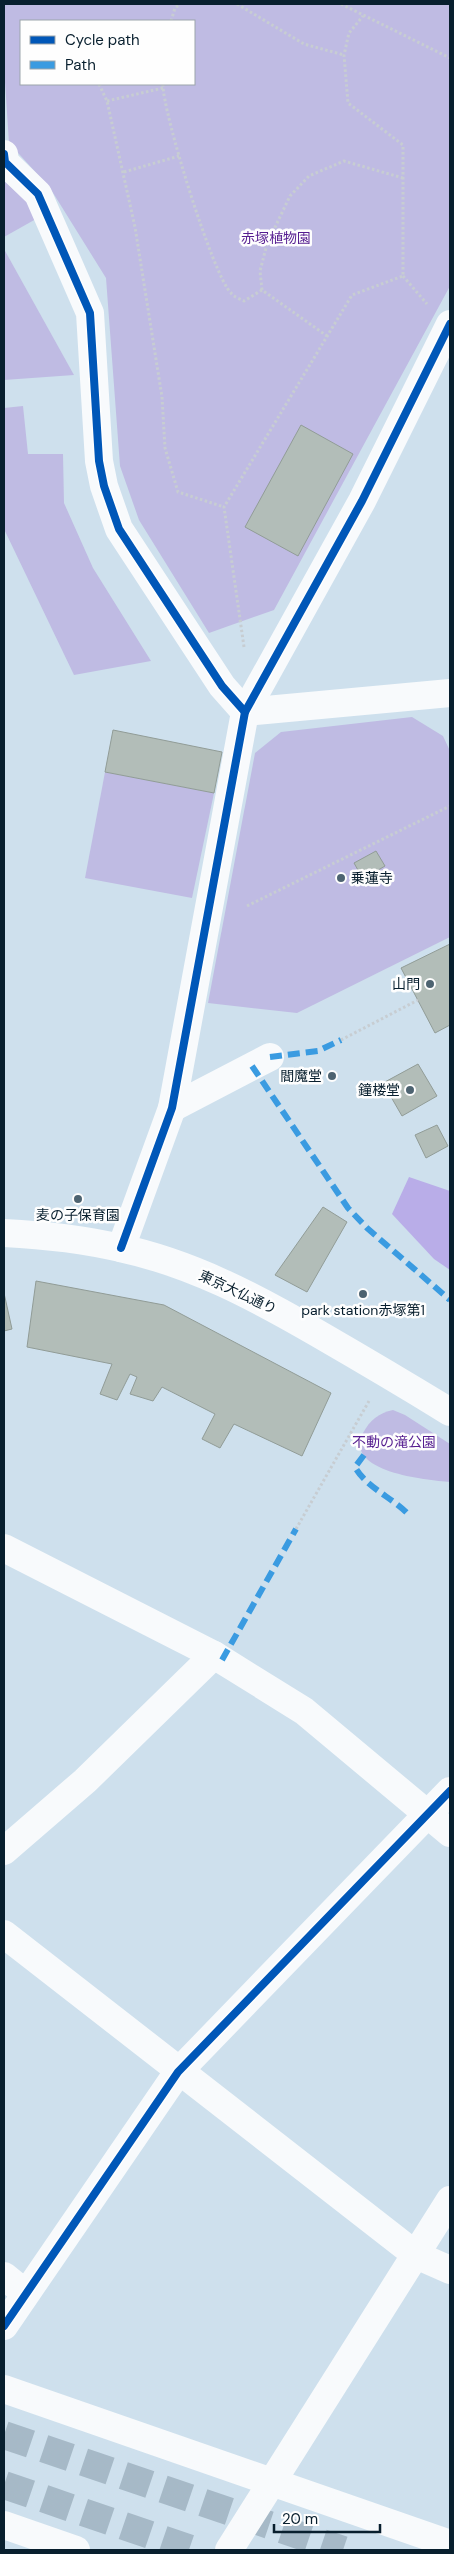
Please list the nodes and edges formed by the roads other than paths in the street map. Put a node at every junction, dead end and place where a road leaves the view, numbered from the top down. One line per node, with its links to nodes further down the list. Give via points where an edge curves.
1 (4, 154): 4 (street, via 5,162 38,194 90,313 99,461 104,486 120,529 222,686)
2 (450, 324): 4 (street, via 362,501)
3 (448, 699): 4 (street)
4 (245, 712): 6 (street)
5 (270, 1057): 6 (street)
6 (172, 1108): 8 (street)
7 (4, 1233): 8 (street, 東京大仏通り, via 57,1236)
8 (121, 1248): 9 (street, 東京大仏通り, via 229,1285)
9 (450, 1412)
10 (4, 1548): 11 (street)
11 (214, 1655): 13 (street, via 304,1711); 15 (street, via 85,1781)
12 (450, 1791): 13 (street)
13 (429, 1814): 14 (street); 17 (street)
14 (450, 1833)
15 (4, 1851)
16 (4, 1934): 17 (street)
17 (178, 2072): 19 (street); 22 (street)
18 (450, 2200): 19 (street)
19 (416, 2255): 20 (street); 25 (street)
20 (450, 2270)
21 (4, 2276): 22 (street)
22 (25, 2293): 23 (street)
23 (4, 2326)
24 (4, 2389): 25 (street)
25 (270, 2483): 27 (street); 29 (street)
26 (4, 2525): 28 (street)
27 (450, 2544)
28 (76, 2550)
29 (229, 2550)

